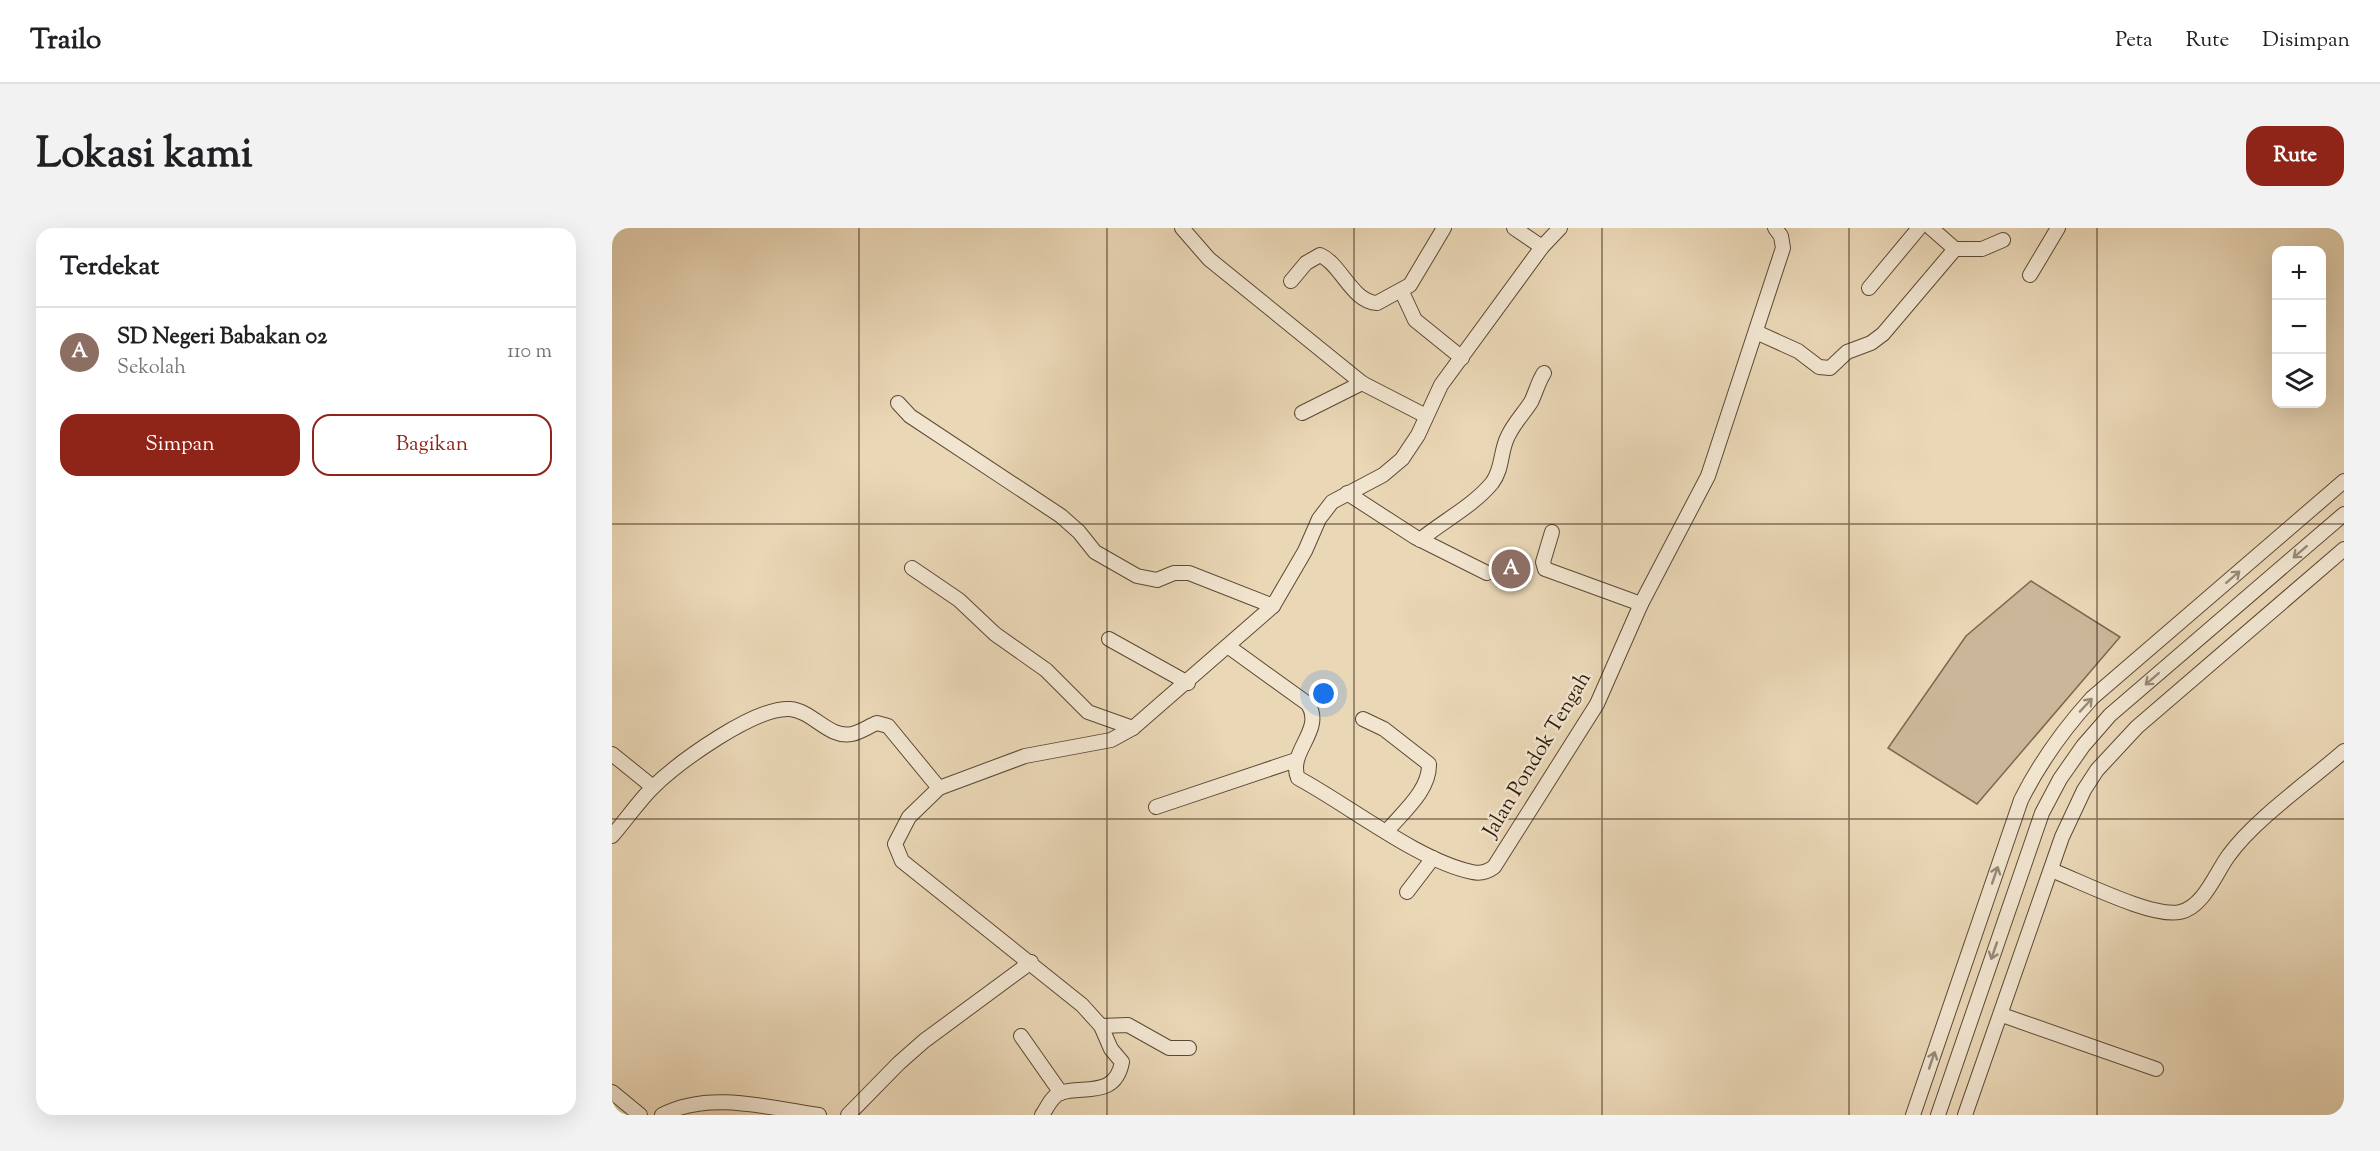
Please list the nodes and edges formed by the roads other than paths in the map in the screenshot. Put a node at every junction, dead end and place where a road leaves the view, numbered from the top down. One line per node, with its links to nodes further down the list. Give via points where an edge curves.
1 (1182, 228): 19 (street, via 1209,259)
2 (1444, 228): 15 (street, via 1420,272)
3 (1514, 228): 10 (street)
4 (1560, 228): 10 (street)
5 (1775, 228): 16 (street, Jalan Pondok Tengah, via 1783,248)
6 (1919, 228): 14 (street)
7 (1931, 228): 11 (street)
8 (2058, 228): 12 (street)
9 (2003, 240): 11 (street, via 1982,249)
10 (1542, 247): 17 (street)
11 (1955, 249): 16 (street, via 1883,334 1847,352 1830,368 1819,368 1798,351)
12 (2030, 275)
13 (1291, 280): 15 (street, via 1306,263 1320,255 1328,258 1371,303)
14 (1869, 288)
15 (1402, 292): 17 (street, via 1415,320)
16 (1756, 332): 31 (street, Jalan Pondok Tengah, via 1708,476)
17 (1462, 358): 22 (street, via 1441,385)
18 (1544, 373): 27 (street, via 1508,435 1493,482)
19 (1362, 384): 21 (street); 22 (street)
20 (898, 402): 32 (street, via 910,416 1060,516 1095,552 1137,576 1157,580 1174,573 1190,573)
21 (1302, 413)
22 (1426, 416): 24 (street, via 1411,448 1398,464)
23 (2344, 482): 62 (street, one-way to 23, via 2021,800 2039,764 2092,699)
24 (1347, 493): 27 (street); 32 (street, via 1332,502 1319,519)
25 (2344, 514): 63 (street, one-way to 63, via 2110,715 2060,779 2025,860)
26 (1551, 532): 31 (street, via 1543,562 1545,569)
27 (1420, 540): 30 (street)
28 (2344, 549): 47 (street, via 2115,749 2097,770 2072,812)
29 (912, 568): 37 (street, via 959,600 995,634 1046,670 1088,712)
30 (1487, 573)
31 (1641, 604): 46 (street, Jalan Pondok Tengah, via 1597,704 1494,867 1472,872)
32 (1273, 606): 34 (street)
33 (1109, 639): 35 (street)
34 (1229, 647): 35 (street); 40 (street, via 1308,704 1313,712 1313,723)
35 (1188, 683): 37 (street)
36 (1363, 719): 44 (street, via 1384,729 1429,764 1430,771 1420,793)
37 (1133, 728): 42 (street, via 1105,741 1025,756)
38 (2344, 751): 47 (street, via 2246,835 2194,905 2181,912 2140,906)
39 (612, 754): 41 (street)
40 (1296, 760): 43 (street); 44 (street, Jalan Pondok Tengah, via 1298,778)
41 (653, 788): 42 (street, via 731,730 789,709 810,715 842,734 860,732 877,723 888,726); 45 (street)
42 (939, 788): 49 (street, via 902,827 895,844 897,853 908,868)
43 (1156, 807)
44 (1387, 831): 46 (street, Jalan Pondok Tengah)
45 (612, 836)
46 (1433, 858): 48 (street)
47 (2051, 870): 50 (street)
48 (1407, 892)
49 (1031, 962): 51 (street); 60 (street, via 924,1041)
50 (2002, 1015): 54 (street); 64 (street)
51 (1101, 1026): 53 (street, via 1128,1025 1169,1048); 56 (street, via 1122,1062 1120,1070 1104,1086)
52 (1021, 1036): 56 (street)
53 (1189, 1048)
54 (2156, 1070)
55 (612, 1092): 57 (street)
56 (1061, 1093): 61 (street)
57 (640, 1115)
58 (662, 1115): 59 (street, via 691,1103 712,1101)
59 (819, 1115)
60 (848, 1115)
61 (1042, 1115)
62 (1912, 1115)
63 (1938, 1115)
64 (1965, 1115)

